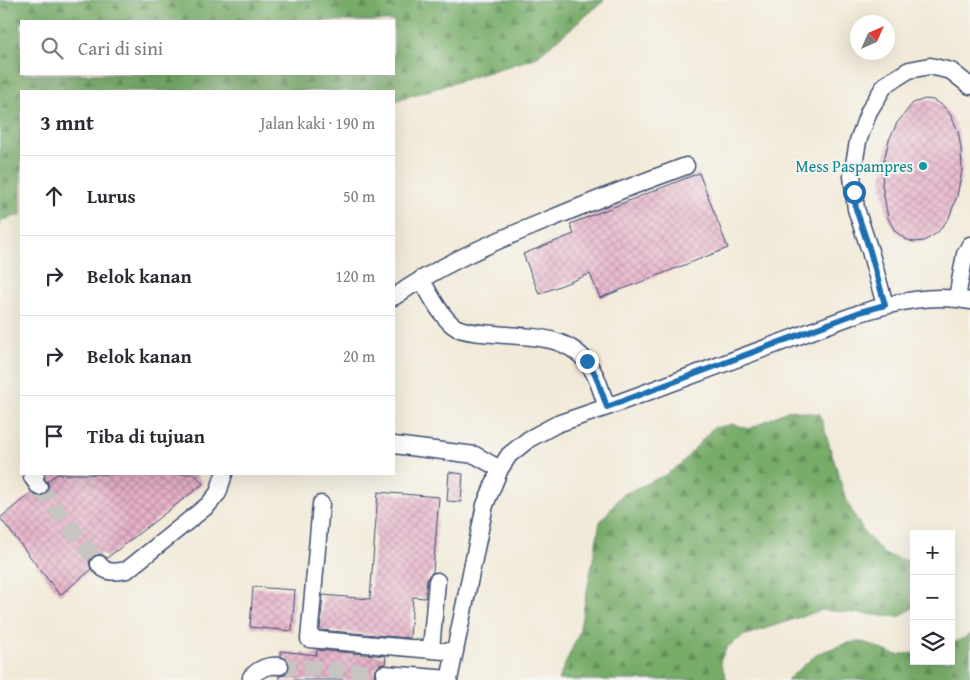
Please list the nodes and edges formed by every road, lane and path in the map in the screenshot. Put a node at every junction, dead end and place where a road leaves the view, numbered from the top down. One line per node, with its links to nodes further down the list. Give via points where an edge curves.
1 (970, 86): 7 (lane, via 951,71 930,66 909,70 885,85 869,111 858,141 852,176 856,209)
2 (686, 166): 4 (lane, via 508,236)
3 (970, 245): 6 (lane, via 965,254)
4 (420, 279): 5 (lane); 8 (lane, via 456,328 556,340 572,348 587,361 596,376)
5 (395, 296)
6 (964, 300): 7 (lane, via 931,297)
7 (885, 305): 8 (lane)
8 (607, 407): 10 (lane, via 557,424 529,439 509,455)
9 (395, 445): 10 (lane, via 475,455)
10 (500, 469): 16 (lane, via 485,505)
11 (224, 475): 13 (lane, via 218,493 208,505 127,570 113,572)
12 (321, 504): 15 (lane, via 309,639)
13 (99, 564)
14 (437, 581): 15 (lane)
15 (431, 650): 16 (lane)
16 (455, 652): 20 (lane)
17 (280, 666): 21 (lane, via 260,668)
18 (384, 674): 19 (lane)
19 (413, 678): 20 (lane)
20 (449, 679)
21 (251, 680)

